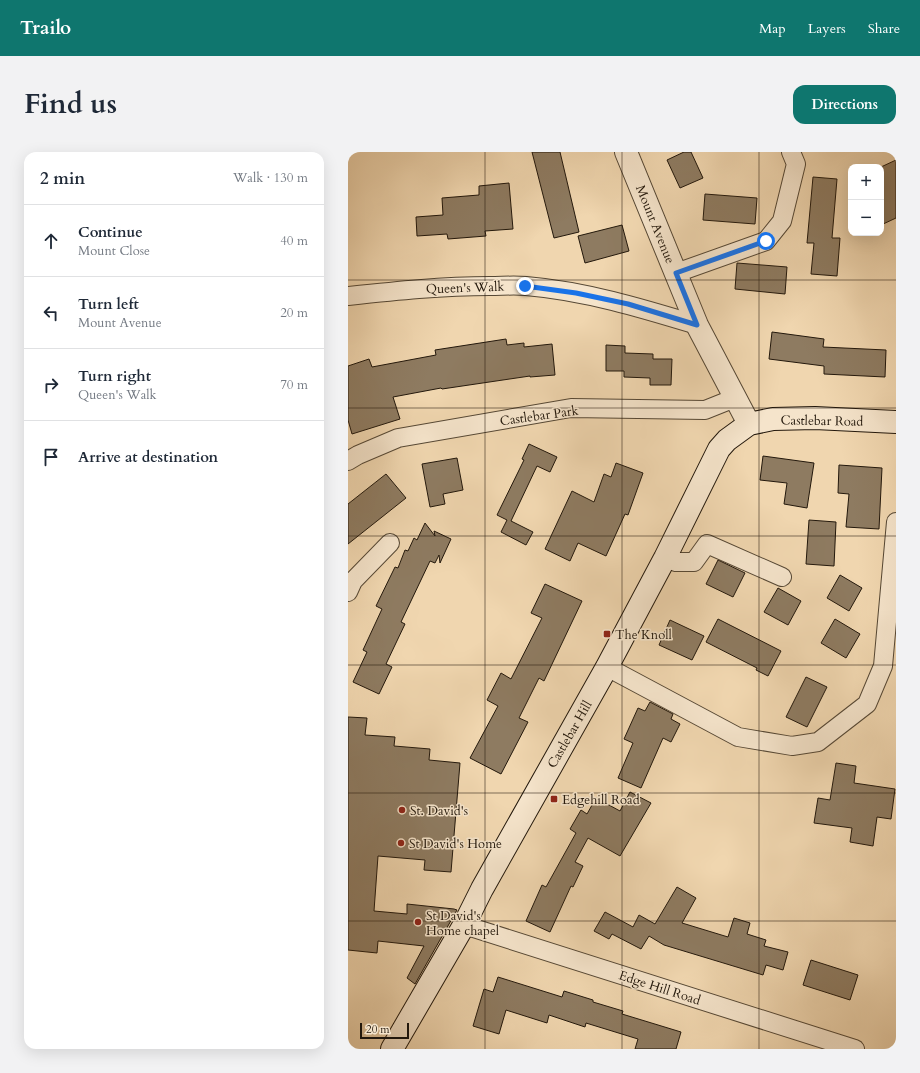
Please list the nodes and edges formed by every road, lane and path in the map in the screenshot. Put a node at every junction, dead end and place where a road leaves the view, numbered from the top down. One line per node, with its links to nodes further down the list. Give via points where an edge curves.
1 (626, 152): 3 (main road, Mount Avenue)
2 (791, 152): 3 (street, via 796,164 782,220 766,241)
3 (676, 273): 5 (main road, Mount Avenue)
4 (348, 296): 5 (street, Queen's Walk, via 466,286 525,286 628,304)
5 (697, 325): 6 (main road, Mount Avenue)
6 (735, 398): 8 (main road, Mount Avenue); 9 (street, Castlebar Park, via 705,410 571,408 398,438)
7 (896, 422): 8 (main road, Castlebar Road, via 815,418 773,419)
8 (749, 424): 12 (main road, Castlebar Hill, via 727,440 720,449)
9 (348, 461)
10 (896, 522): 15 (street)
11 (390, 543): 14 (street)
12 (665, 558): 13 (street, via 676,562 694,562 708,544); 16 (main road, Castlebar Hill)
13 (782, 577)
14 (350, 584)
15 (892, 623): 16 (street, via 884,666 867,704 818,742 792,746 738,737)
16 (607, 667): 17 (main road, Castlebar Hill)
17 (464, 925): 18 (main road, Castlebar Hill); 19 (street, Edge Hill Road)
18 (392, 1049)
19 (856, 1049)

